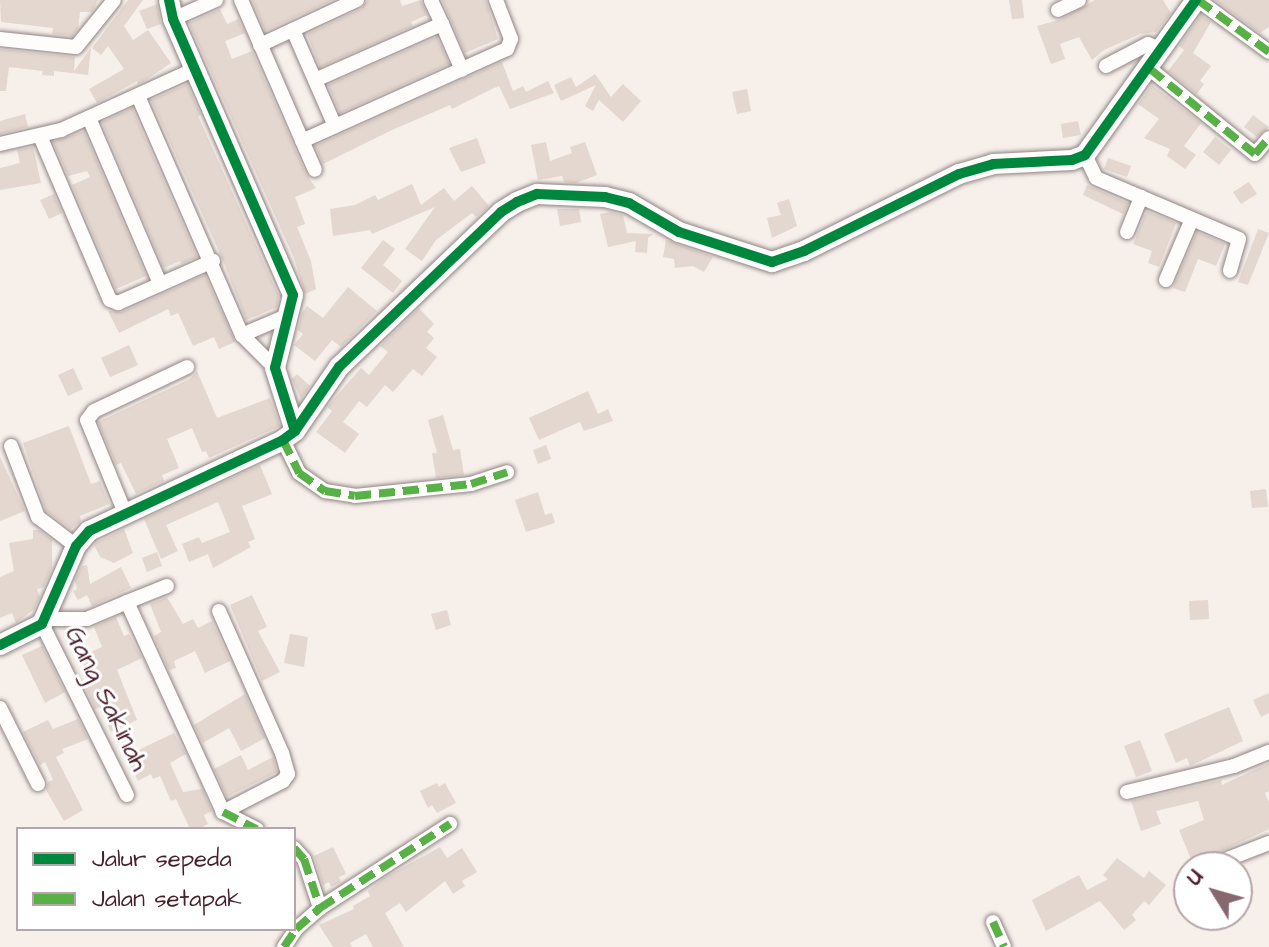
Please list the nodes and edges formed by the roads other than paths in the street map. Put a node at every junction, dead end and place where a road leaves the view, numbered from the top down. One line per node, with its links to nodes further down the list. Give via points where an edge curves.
1 (114, 0): 13 (street, via 76,47)
2 (216, 0): 9 (street)
3 (241, 0): 14 (street)
4 (357, 0): 12 (street)
5 (431, 0): 11 (street)
6 (496, 0): 20 (street, via 510,44)
7 (1079, 0): 10 (street)
8 (1197, 0): 15 (street); 16 (street)
9 (171, 10): 18 (street)
10 (1058, 10)
11 (442, 24): 20 (street); 21 (street)
12 (293, 30): 14 (street); 21 (street)
13 (0, 39)
14 (260, 45): 27 (street)
15 (1162, 50): 17 (street, via 1148,44); 19 (street)
16 (1269, 52)
17 (1106, 66)
18 (195, 69): 22 (street); 38 (street, via 290,284)
19 (1150, 69): 26 (street, via 1255,154); 29 (street)
20 (462, 70): 24 (street)
21 (315, 80): 24 (street)
22 (138, 96): 23 (street); 34 (street)
23 (89, 118): 25 (street); 37 (street)
24 (335, 126): 27 (street)
25 (40, 136): 28 (street); 37 (street, via 107,297 118,303)
26 (1269, 138)
27 (302, 141): 30 (street)
28 (0, 144)
29 (1085, 155): 31 (street, via 1093,176); 42 (street, via 993,164 959,174 772,262 679,232 629,203 537,194 501,212 376,330 339,367)
30 (315, 170)
31 (1141, 197): 32 (street); 33 (street)
32 (1192, 219): 35 (street, via 1239,239); 36 (street)
33 (1127, 232)
34 (213, 261): 37 (street); 39 (street)
35 (1230, 271)
36 (1166, 280)
37 (160, 284)
38 (291, 314): 39 (street); 41 (street)
39 (242, 335): 41 (street)
40 (187, 367): 45 (street, via 94,411 87,420)
41 (275, 368): 42 (street)
42 (289, 435): 44 (street, via 299,473 325,491 355,496 471,484); 45 (street)
43 (11, 446): 46 (street, via 38,517)
44 (507, 472)
45 (125, 513): 46 (street, via 89,531)
46 (76, 546): 50 (street)
47 (167, 586): 48 (street)
48 (127, 602): 50 (street, via 87,619); 57 (street)
49 (219, 611): 57 (street, via 288,774)
50 (44, 621): 51 (street); 56 (street, Gang Sakinah)
51 (1, 641)
52 (0, 708): 54 (street)
53 (1269, 752): 55 (street)
54 (38, 784)
55 (1127, 792)
56 (127, 795)
57 (223, 812): 59 (street)
58 (450, 824): 63 (street)
59 (253, 827)
60 (1269, 843): 62 (street)
61 (296, 850): 63 (street, via 304,859)
62 (1248, 851)
63 (320, 908): 65 (street)
64 (993, 922): 66 (street)
65 (296, 929)
66 (1004, 947)

